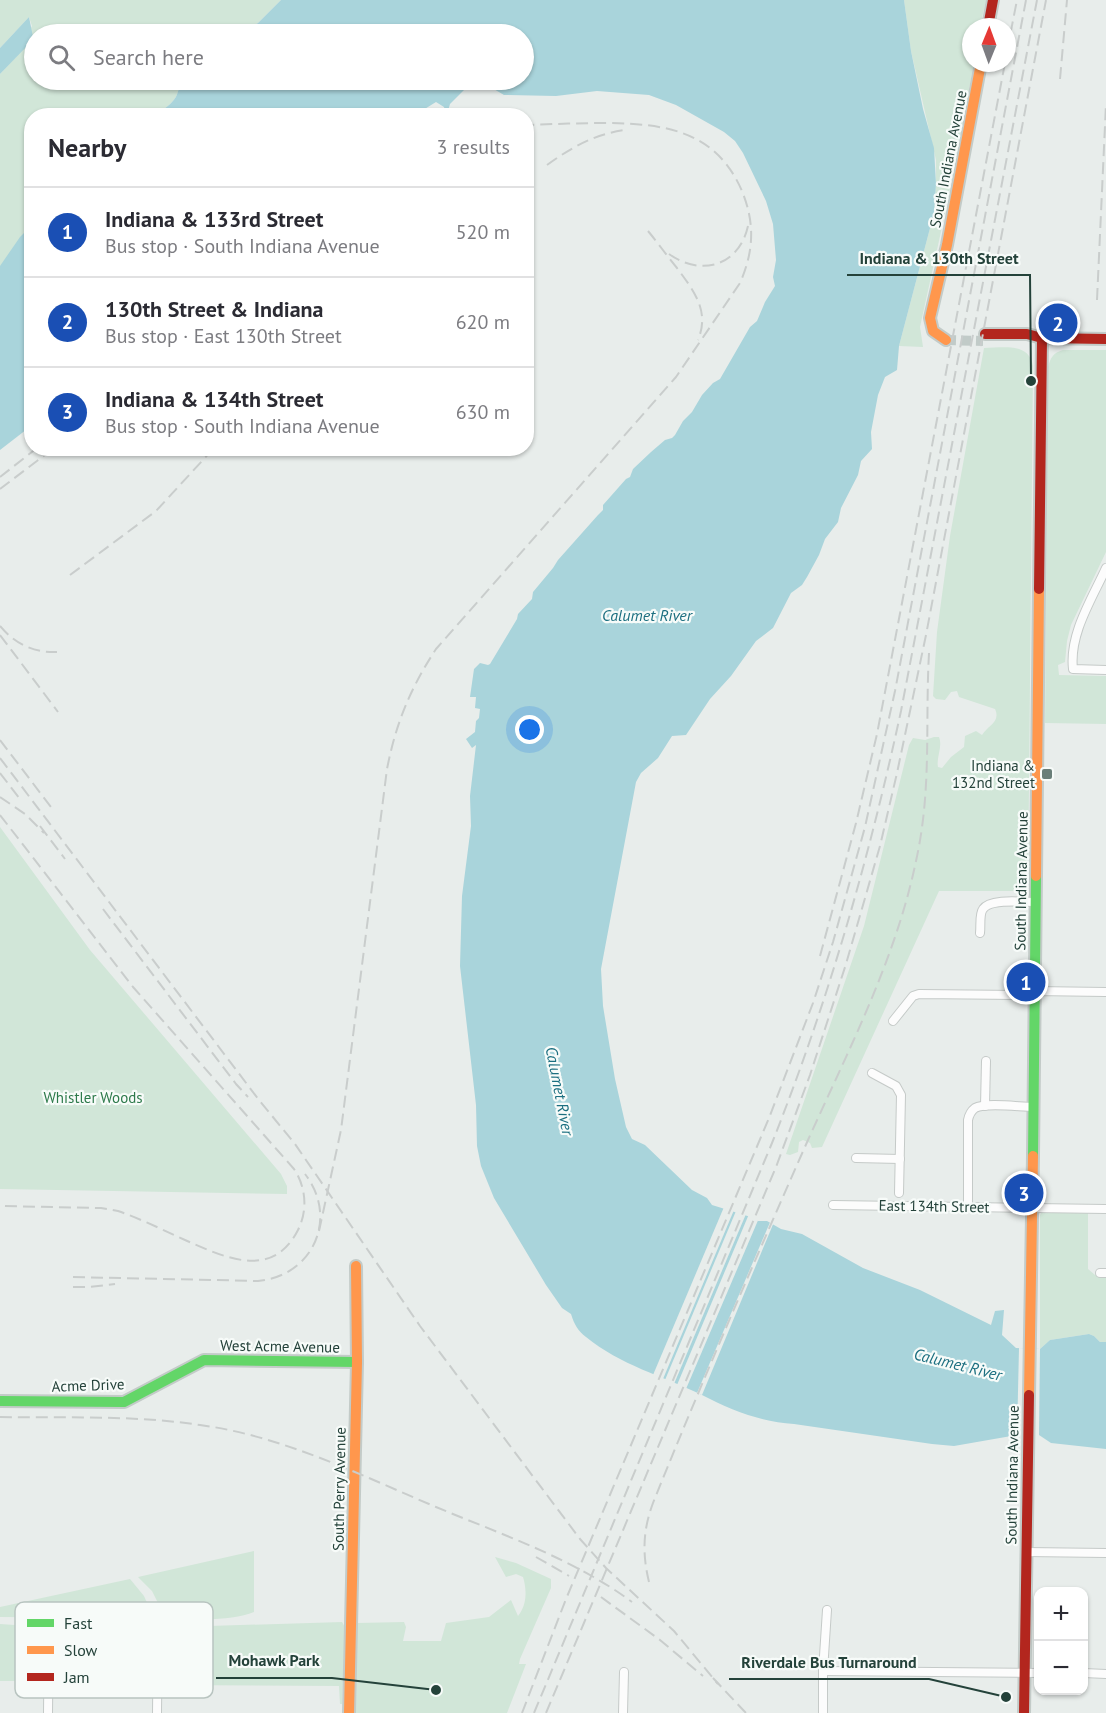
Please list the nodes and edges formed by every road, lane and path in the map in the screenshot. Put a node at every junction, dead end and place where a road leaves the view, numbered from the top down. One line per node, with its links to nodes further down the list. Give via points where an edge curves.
1 (993, 0): 2 (main road)
2 (990, 18)
3 (979, 72): 4 (main road, South Indiana Avenue, via 930,318 933,331 938,336)
4 (947, 336)
5 (984, 337): 6 (main road, via 1026,341)
6 (1042, 338): 7 (main road); 10 (main road, South Indiana Avenue)
7 (1106, 339)
8 (1106, 568): 9 (street, via 1073,643 1072,669)
9 (1106, 670)
10 (1035, 902): 11 (street, via 989,904 982,914); 12 (main road, South Indiana Avenue)
11 (980, 933)
12 (1034, 992): 13 (street); 14 (street, via 919,994 913,996); 18 (main road, South Indiana Avenue)
13 (1106, 992)
14 (894, 1021)
15 (986, 1061): 17 (street)
16 (872, 1073): 20 (street, via 896,1086 901,1095)
17 (985, 1106): 18 (street); 23 (street, via 973,1110 968,1120)
18 (1033, 1107): 24 (main road, South Indiana Avenue)
19 (856, 1158): 20 (street)
20 (900, 1159): 21 (street)
21 (899, 1193)
22 (833, 1205): 23 (street, East 134th Street)
23 (968, 1207): 24 (street, East 134th Street)
24 (1032, 1208): 25 (street, East 134th Street); 30 (main road, South Indiana Avenue)
25 (1106, 1209)
26 (356, 1266): 28 (main road, South Perry Avenue)
27 (204, 1360): 28 (main road, West Acme Avenue); 29 (main road, Acme Drive, via 124,1402)
28 (357, 1362): 43 (main road, South Perry Avenue)
29 (0, 1401)
30 (1026, 1552): 31 (street); 35 (main road, South Indiana Avenue)
31 (1106, 1553)
32 (827, 1610): 33 (street)
33 (823, 1671): 35 (street); 45 (street)
34 (624, 1672): 44 (street)
35 (1024, 1672): 36 (street); 46 (main road, South Indiana Avenue)
36 (1034, 1673)
37 (1088, 1673): 38 (street)
38 (1106, 1674)
39 (48, 1698): 41 (street)
40 (157, 1698): 42 (street)
41 (48, 1713)
42 (157, 1713)
43 (349, 1713)
44 (623, 1713)
45 (823, 1713)
46 (1024, 1713)

